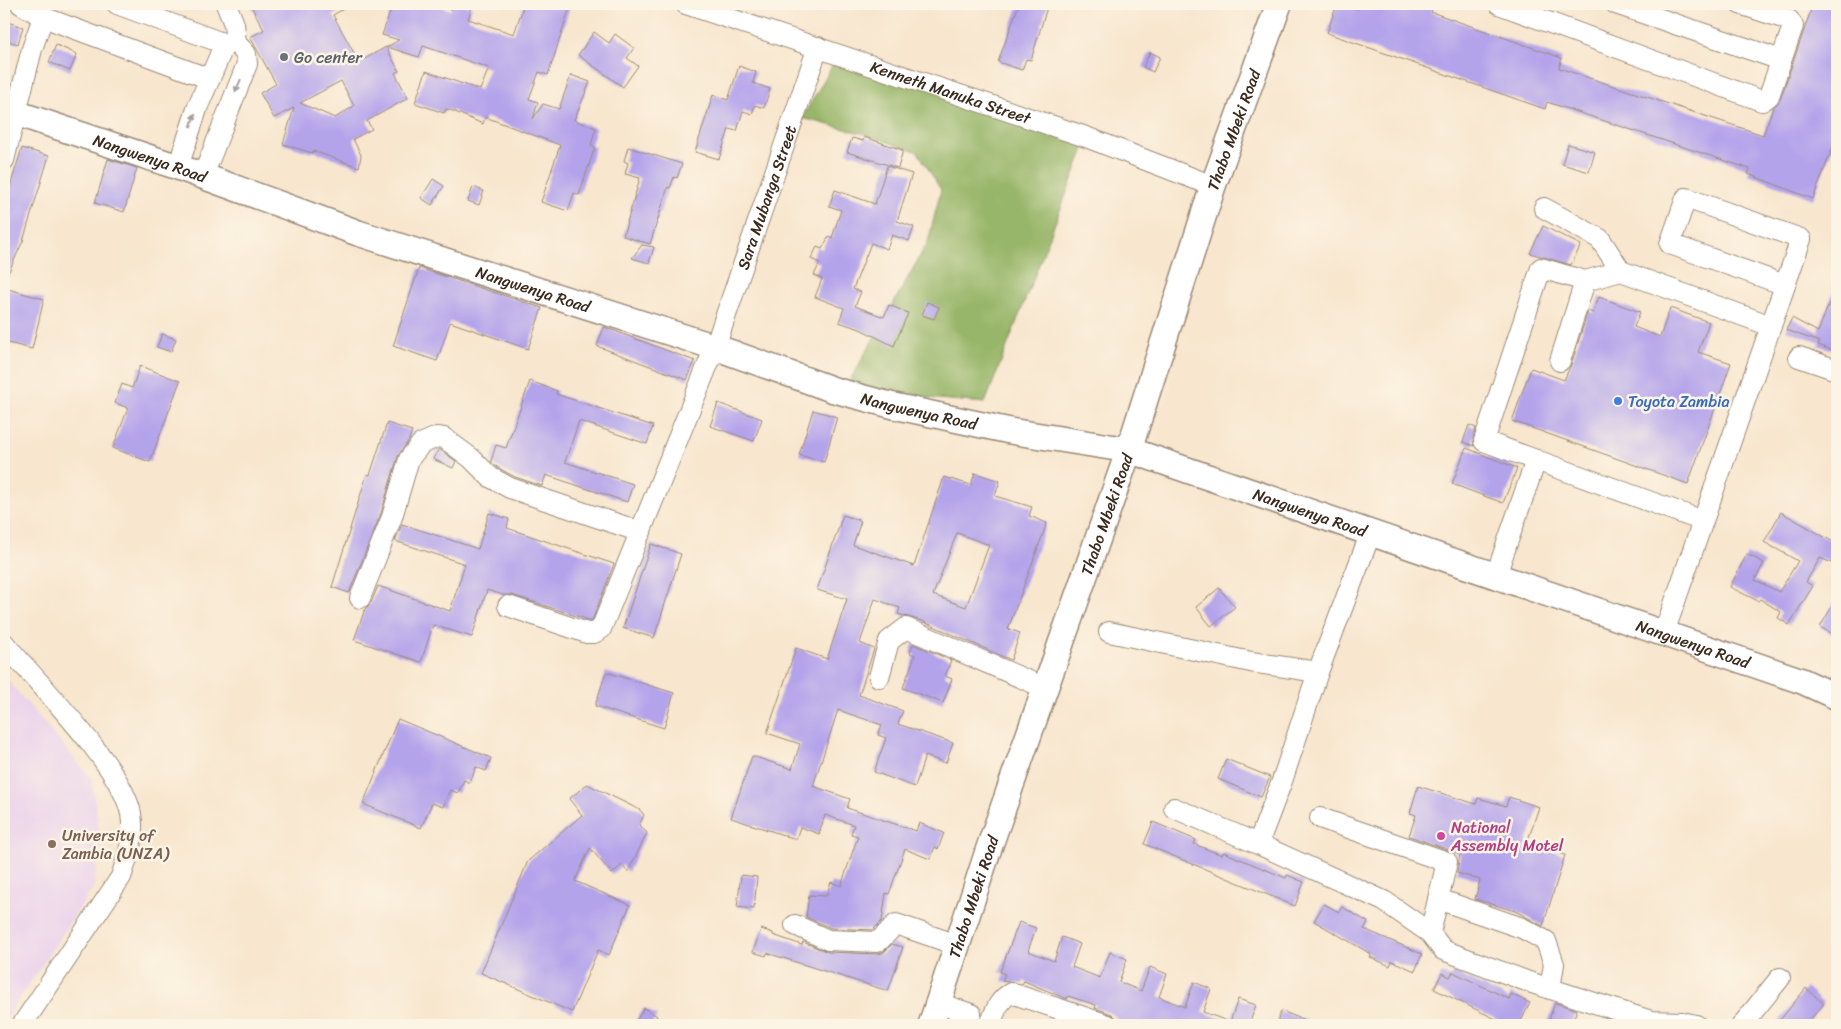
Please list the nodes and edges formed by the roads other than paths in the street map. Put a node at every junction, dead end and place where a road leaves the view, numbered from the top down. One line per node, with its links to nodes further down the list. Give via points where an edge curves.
1 (116, 4): 9 (street)
2 (226, 4): 9 (street, via 234,24)
3 (686, 4): 10 (street, Kenneth Manuka Street)
4 (1279, 4): 17 (main road, Thabo Mbeki Road)
5 (1499, 4): 11 (street, via 1762,101 1769,96)
6 (1616, 4): 11 (street)
7 (1740, 4): 11 (street, via 1789,20 1792,24)
8 (35, 9): 12 (street); 13 (street, via 32,49)
9 (230, 43): 12 (street); 16 (street, one-way to 16, via 246,54 247,64)
10 (818, 47): 17 (street, Kenneth Manuka Street, via 1086,137); 23 (street, Sara Mubanga Street)
11 (1782, 60)
12 (210, 79): 15 (street, one-way to 12)
13 (10, 111): 14 (street); 15 (main road, Nangwenya Road)
14 (4, 160)
15 (178, 167): 16 (main road, Nangwenya Road)
16 (203, 176): 23 (main road, Nangwenya Road, via 358,233)
17 (1213, 186): 27 (main road, Thabo Mbeki Road)
18 (1544, 208): 19 (street, via 1600,239)
19 (1621, 271): 20 (street); 22 (street)
20 (1585, 281): 25 (street); 28 (street, via 1541,268 1484,440)
21 (1785, 285): 21 (street, via 1801,239 1686,198 1670,244); 22 (street)
22 (1771, 326): 29 (street)
23 (715, 347): 27 (main road, Nangwenya Road, via 834,390 894,406 1010,431); 30 (street, Sara Mubanga Street)
24 (1800, 357): 26 (street)
25 (1560, 361)
26 (1837, 370)
27 (1129, 450): 31 (main road, Nangwenya Road); 40 (main road, Thabo Mbeki Road)
28 (1536, 460): 29 (street); 32 (street)
29 (1703, 521): 36 (street)
30 (641, 532): 33 (street, via 510,488 490,477 444,438 437,437 421,444 409,459 392,517); 34 (street, Sara Mubanga Street, via 605,621 594,633)
31 (1371, 532): 32 (main road, Nangwenya Road); 38 (street)
32 (1496, 576): 36 (main road, Nangwenya Road)
33 (360, 598)
34 (508, 606)
35 (1109, 632): 38 (street, via 1251,662)
36 (1664, 633): 41 (main road, Nangwenya Road, via 1802,680)
37 (4, 643): 53 (street, via 101,756 119,784 131,812 133,834 121,878)
38 (1318, 672): 44 (street)
39 (879, 677): 40 (street, via 889,641 906,628)
40 (1046, 688): 48 (main road, Thabo Mbeki Road)
41 (1837, 697)
42 (1174, 808): 44 (street)
43 (1320, 818): 45 (street, via 1447,862)
44 (1258, 844): 47 (street, via 1384,901)
45 (1438, 899): 47 (street); 50 (street, via 1522,928 1546,941 1554,964)
46 (795, 925): 48 (street, via 828,940 878,942 896,924)
47 (1430, 933): 50 (street, via 1443,950)
48 (957, 945): 51 (main road, Thabo Mbeki Road)
49 (1780, 978): 56 (street)
50 (1550, 989): 55 (street, via 1651,1022)
51 (937, 1018): 52 (street)
52 (984, 1020): 54 (street, via 1003,997 1011,993)
53 (22, 1025)
54 (1108, 1025)
55 (1696, 1025)
56 (1742, 1025)

